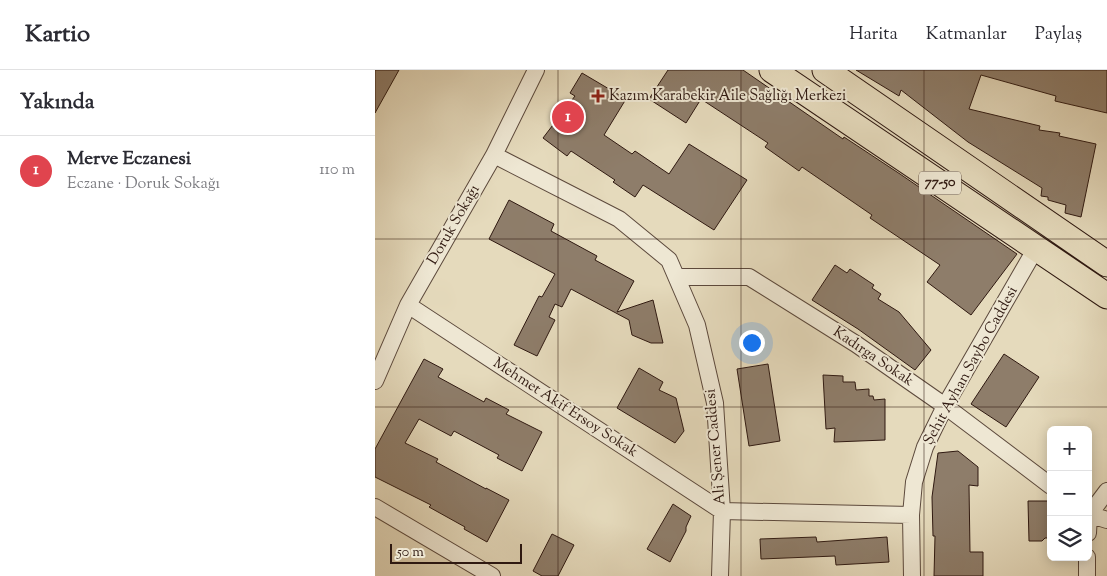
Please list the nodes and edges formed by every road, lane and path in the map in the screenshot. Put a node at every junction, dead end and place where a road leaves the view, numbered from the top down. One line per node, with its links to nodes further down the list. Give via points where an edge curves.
1 (536, 70): 4 (street, Doruk Sokağı)
2 (772, 70): 5 (main road, 77-50)
3 (838, 74): 6 (main road, 77-50)
4 (494, 155): 7 (street, Ali Şener Caddesi, via 619,219 669,260); 9 (street, Doruk Sokağı)
5 (1036, 248): 8 (main road, 77-50); 12 (street, Şehit Ayhan Saybo Caddesi)
6 (1107, 264)
7 (677, 278): 12 (street, Kadırga Sokak, via 749,277 856,344); 16 (street, Ali Şener Caddesi, via 697,325 715,403)
8 (1107, 296)
9 (408, 305): 10 (street, Doruk Sokağı); 16 (street, Mehmet Akif Ersoy Sokak)
10 (381, 347): 11 (street, Doruk Sokağı)
11 (375, 381)
12 (945, 406): 13 (street, Kadırga Sokak); 18 (street, Şehit Ayhan Saybo Caddesi, via 925,447 914,482)
13 (1047, 483)
14 (1107, 491): 17 (street)
15 (375, 507): 22 (street)
16 (722, 511): 18 (street); 23 (street, Ali Şener Caddesi)
17 (1092, 511)
18 (911, 515): 24 (street, Şehit Ayhan Saybo Caddesi)
19 (1092, 516): 20 (street)
20 (1107, 520)
21 (1087, 561): 25 (street)
22 (492, 576)
23 (720, 576)
24 (912, 576)
25 (1087, 576)

